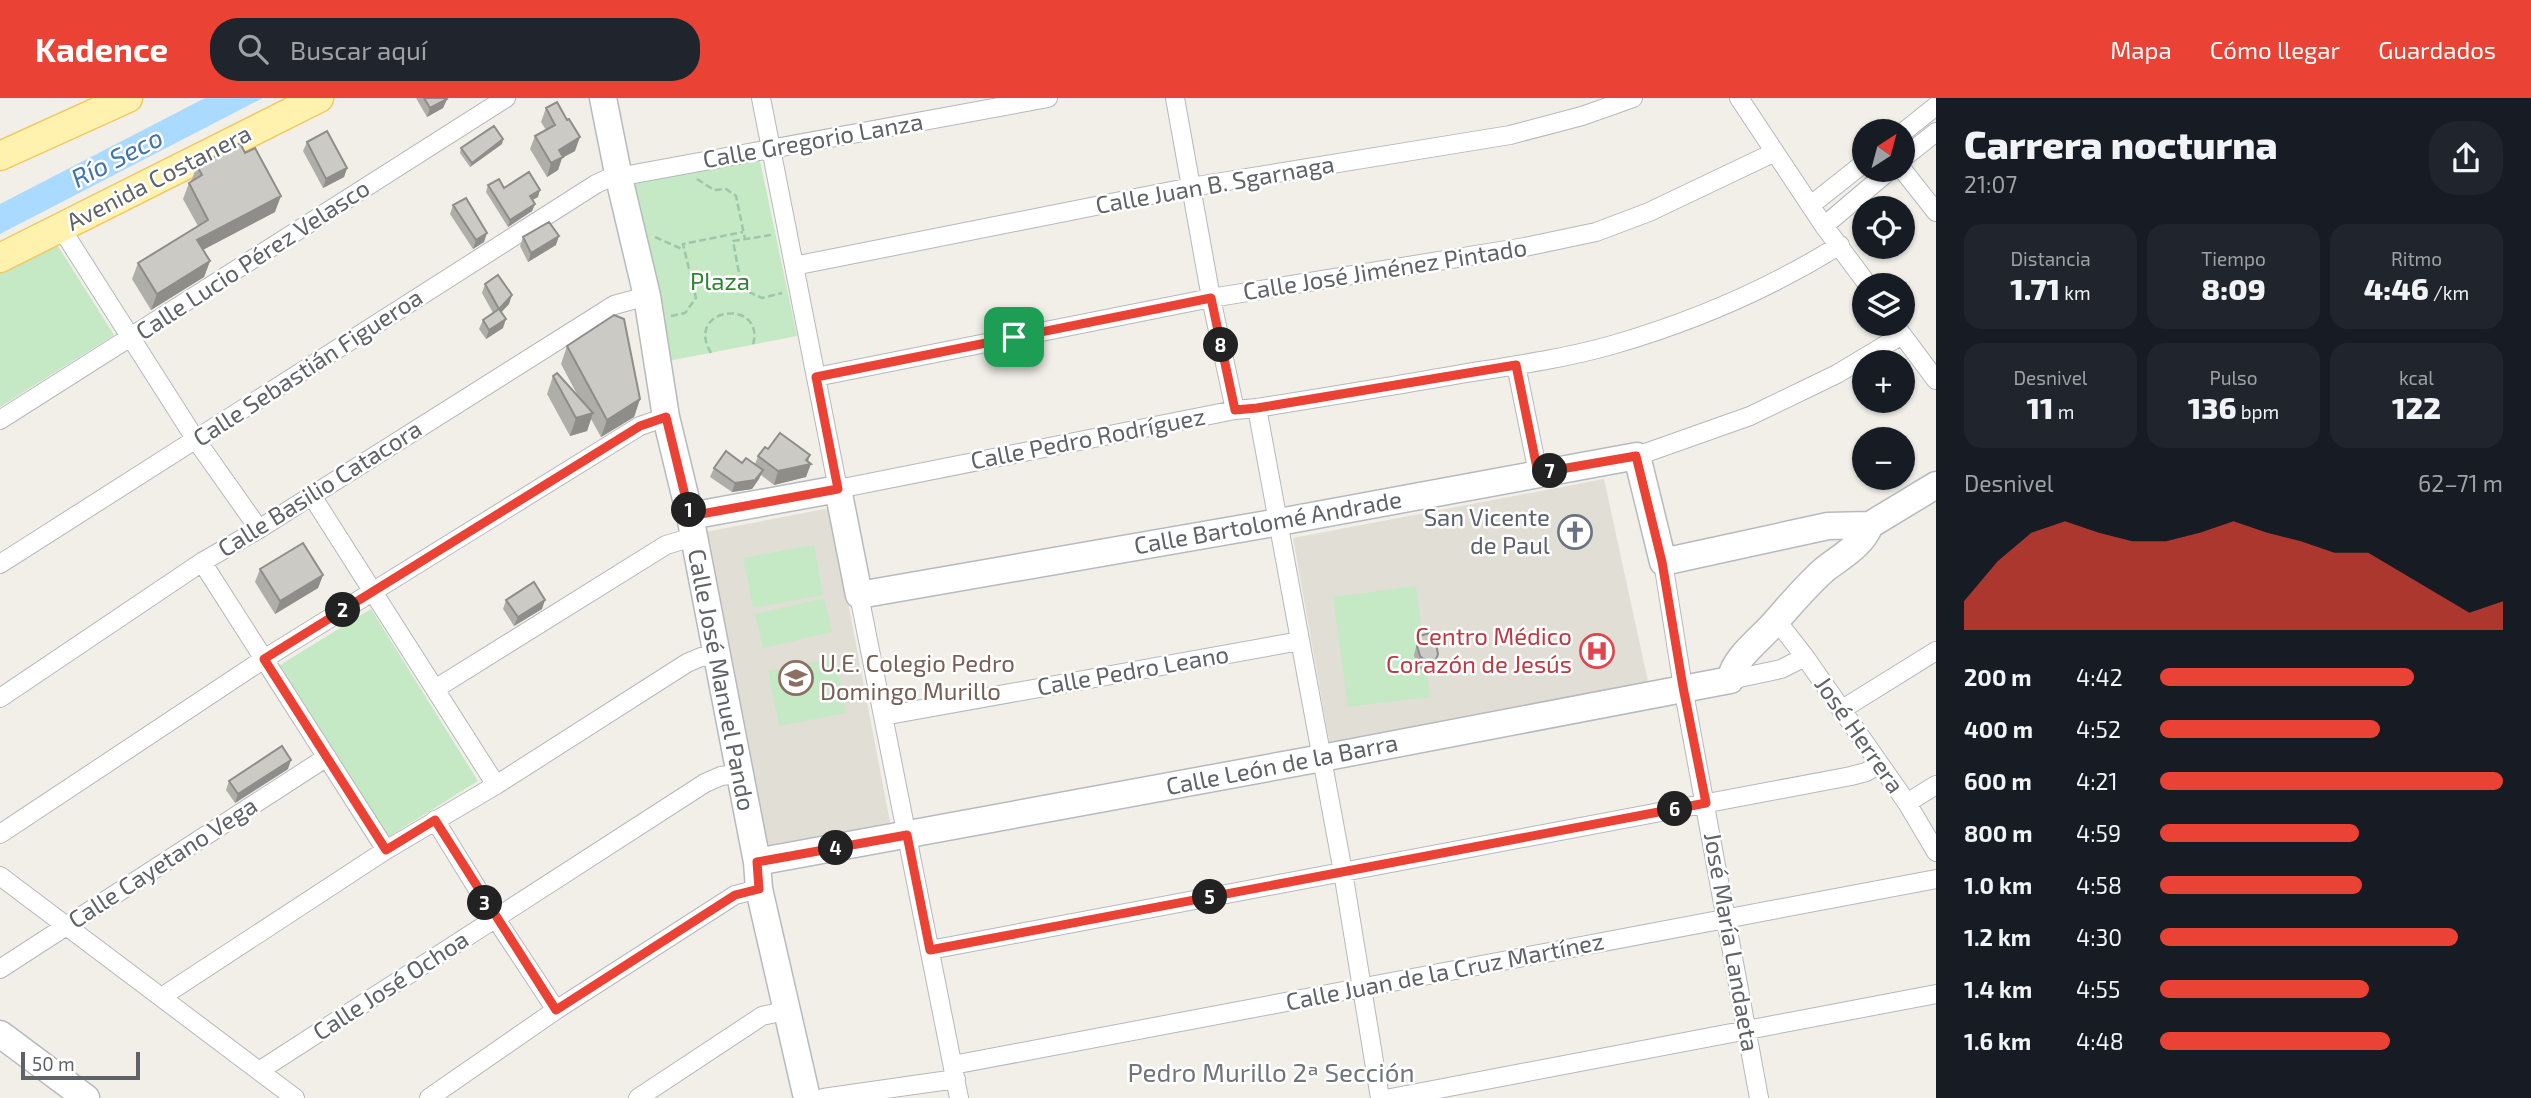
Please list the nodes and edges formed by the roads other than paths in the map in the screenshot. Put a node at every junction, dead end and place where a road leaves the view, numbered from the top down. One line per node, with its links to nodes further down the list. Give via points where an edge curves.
1 (128, 98): 16 (main road)
2 (319, 98): 25 (main road, Avenida Costanera)
3 (506, 98): 34 (street, Calle Lucio Pérez Velasco)
4 (603, 98): 18 (street, Calle José Manuel Pando)
5 (761, 98): 13 (street)
6 (1048, 98): 13 (street, Calle Gregorio Lanza)
7 (1175, 98): 21 (street)
8 (1633, 98): 21 (street, Calle Juan B. Sgarnaga, via 1510,135)
9 (1743, 100): 15 (street)
10 (1936, 106): 11 (street)
11 (1915, 123)
12 (1936, 132): 14 (street)
13 (771, 149): 18 (street, Calle Gregorio Lanza); 28 (street)
14 (1915, 149)
15 (1775, 152): 22 (street); 30 (street, Calle José Jiménez Pintado, via 1596,232)
16 (0, 156)
17 (1852, 173): 22 (street)
18 (619, 178): 31 (street, Calle José Manuel Pando); 42 (street, Calle Sebastián Figueroa, via 596,184)
19 (1876, 182): 24 (street)
20 (1912, 182): 23 (street)
21 (1191, 187): 28 (street, Calle Juan B. Sgarnaga); 30 (street)
22 (1811, 205): 24 (street)
23 (1936, 212)
24 (1824, 226): 26 (street)
25 (61, 228): 27 (main road, Avenida Costanera); 34 (street)
26 (1840, 245): 29 (street); 35 (street, Calle Pedro Rodríguez, via 1738,299 1684,320 1611,345)
27 (0, 258)
28 (794, 266): 36 (street)
29 (1860, 273)
30 (1211, 298): 36 (street, Calle José Jiménez Pintado); 39 (street)
31 (653, 307): 40 (street, Calle José Manuel Pando); 47 (street, Calle Basilio Catacora, via 614,305)
32 (1889, 336): 43 (street, Calle Bartolomé Andrade, via 1845,370 1750,416)
33 (1903, 336): 37 (street)
34 (130, 339): 41 (street, Calle Lucio Pérez Velasco); 42 (street)
35 (1516, 365): 38 (street, Calle Pedro Rodríguez); 44 (street)
36 (816, 377): 46 (street)
37 (1936, 380)
38 (1257, 408): 39 (street, Calle Pedro Rodríguez); 48 (street)
39 (1235, 410): 46 (street, Calle Pedro Rodríguez)
40 (666, 417): 50 (street, Calle José Manuel Pando); 55 (street, via 640,426)
41 (0, 420)
42 (196, 440): 51 (street); 54 (street, Calle Sebastián Figueroa)
43 (1636, 456): 44 (street, Calle Bartolomé Andrade); 53 (street, José María Landaeta)
44 (1538, 473): 48 (street, Calle Bartolomé Andrade)
45 (1936, 485): 49 (street)
46 (838, 489): 50 (street, Calle Pedro Rodríguez); 56 (street)
47 (312, 496): 51 (street, Calle Basilio Catacora); 55 (street)
48 (1279, 522): 56 (street, Calle Bartolomé Andrade); 58 (street)
49 (1870, 525): 53 (street, via 1829,526); 57 (street)
50 (691, 526): 60 (street, Calle José Manuel Pando); 65 (street)
51 (259, 529): 52 (street, Calle Basilio Catacora)
52 (202, 562): 62 (street); 66 (street, Calle Basilio Catacora)
53 (1662, 562): 64 (street, José María Landaeta)
54 (0, 564)
55 (373, 591): 62 (street); 65 (street)
56 (859, 595): 68 (street)
57 (1777, 621): 61 (street, José Herrera); 63 (street, via 1741,657)
58 (1300, 641): 68 (street, Calle Pedro Leano); 70 (street)
59 (1936, 650): 67 (street)
60 (716, 656): 72 (street, Calle José Manuel Pando); 73 (street, via 687,663)
61 (1805, 657): 63 (street, Calle León de la Barra, via 1781,669); 67 (street, José Herrera)
62 (264, 659): 69 (street); 78 (street)
63 (1730, 680): 64 (street, Calle León de la Barra)
64 (1683, 687): 70 (street, Calle León de la Barra); 75 (street, José María Landaeta)
65 (435, 689): 73 (street)
66 (0, 698)
67 (1841, 710): 71 (street, José Herrera)
68 (883, 716): 79 (street)
69 (327, 757): 80 (street); 89 (street, Calle Cayetano Vega)
70 (1322, 758): 79 (street, Calle León de la Barra); 83 (street)
71 (1878, 765): 75 (street, via 1851,776); 76 (street, José Herrera)
72 (739, 774): 82 (street, Calle José Manuel Pando); 88 (street, Calle José Ochoa, via 705,783)
73 (496, 785): 77 (street)
74 (1936, 785): 76 (street)
75 (1706, 803): 83 (street); 87 (street, José María Landaeta)
76 (1907, 803): 81 (street, José Herrera)
77 (435, 820): 80 (street); 88 (street)
78 (0, 834)
79 (907, 835): 82 (street, Calle León de la Barra); 90 (street)
80 (386, 850): 94 (street)
81 (1936, 852)
82 (757, 862): 86 (street, Calle José Manuel Pando)
83 (1343, 872): 90 (street); 92 (street)
84 (0, 876): 89 (street)
85 (1936, 879): 87 (street, Calle Juan de la Cruz Martínez)
86 (759, 889): 95 (street, via 735,895); 96 (street, Calle José Manuel Pando)
87 (1727, 918): 92 (street, Calle Juan de la Cruz Martínez); 97 (street, José María Landaeta)
88 (496, 919): 95 (street); 99 (street, Calle José Ochoa)
89 (67, 925): 91 (street, Calle Cayetano Vega); 94 (street)
90 (930, 950): 100 (street)
91 (0, 969)
92 (1362, 988): 100 (street, Calle Juan de la Cruz Martínez); 108 (street)
93 (1936, 994): 97 (street)
94 (163, 996): 99 (street)
95 (556, 1010): 103 (street)
96 (785, 1011): 104 (street, via 762,1016); 105 (street, Calle José Manuel Pando)
97 (1747, 1029): 109 (street); 110 (street, José María Landaeta)
98 (0, 1034): 101 (street)
99 (258, 1071): 102 (street)
100 (955, 1072): 106 (street, Calle Juan de la Cruz Martínez); 107 (street)
101 (86, 1098)
102 (295, 1098)
103 (429, 1098)
104 (638, 1098)
105 (807, 1098)
106 (823, 1098)
107 (959, 1098)
108 (1380, 1098)
109 (1391, 1098)
110 (1759, 1098)

